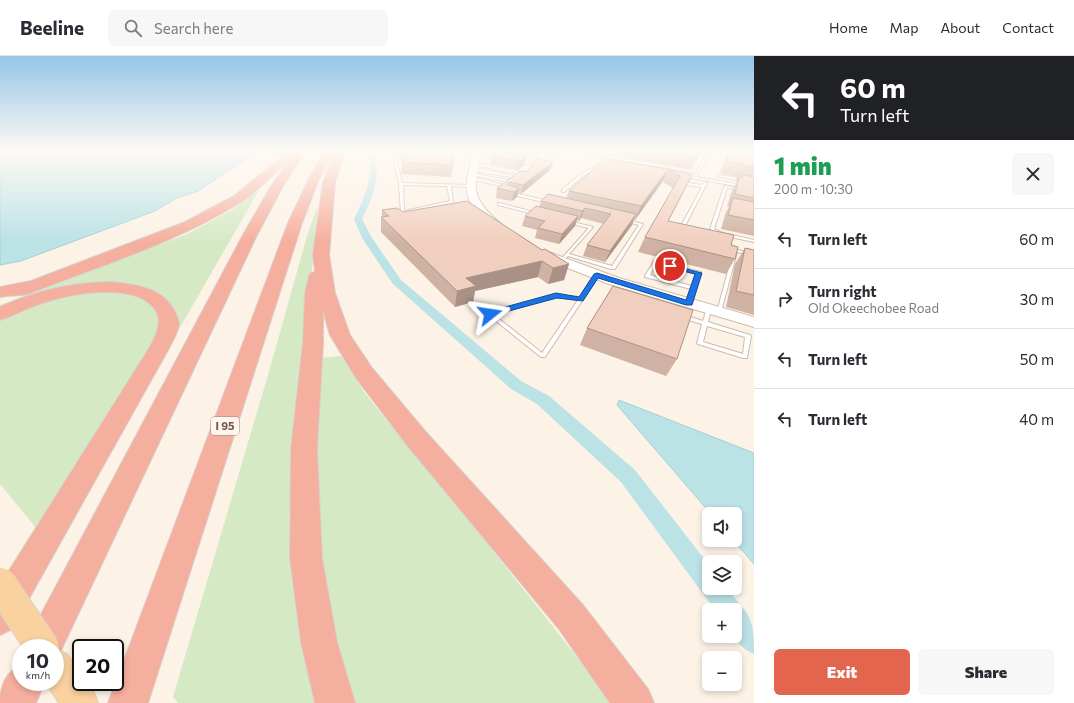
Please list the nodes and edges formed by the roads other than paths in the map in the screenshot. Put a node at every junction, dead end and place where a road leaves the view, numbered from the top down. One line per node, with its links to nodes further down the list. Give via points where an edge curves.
1 (258, 182): 33 (highway, via 238,199 190,225 152,242)
2 (281, 182): 47 (highway, via 250,234)
3 (313, 182): 52 (highway, I 95, via 295,223)
4 (329, 182): 29 (highway)
5 (454, 182): 12 (lane)
6 (473, 182): 26 (street, via 472,199 482,213)
7 (573, 182): 15 (lane)
8 (680, 182): 13 (lane)
9 (706, 182): 13 (lane)
10 (720, 182): 14 (lane)
11 (401, 184): 12 (lane); 12 (lane, via 402,212 452,202)
12 (449, 186)
13 (703, 186): 25 (lane)
14 (754, 188)
15 (563, 191)
16 (754, 192): 20 (lane, via 726,187)
17 (509, 193): 19 (lane)
18 (500, 204): 22 (lane)
19 (556, 204)
20 (719, 208): 21 (lane); 27 (lane, via 712,229 722,234)
21 (726, 209)
22 (545, 216)
23 (618, 218): 31 (lane, via 641,224 612,268)
24 (561, 219): 31 (lane, via 591,227)
25 (683, 226)
26 (507, 234)
27 (754, 241)
28 (533, 248): 31 (street)
29 (321, 255): 53 (highway, via 314,293 313,343 304,449 306,558 319,642); 54 (highway, via 326,293 340,335 364,373 416,438 571,617)
30 (754, 255): 39 (lane, via 735,250)
31 (564, 259): 32 (street)
32 (597, 275): 37 (lane); 38 (street)
33 (35, 285): 35 (highway); 36 (highway)
34 (694, 288): 34 (lane, via 699,273 655,262 647,276); 38 (lane)
35 (0, 292)
36 (0, 299)
37 (581, 299): 37 (lane, via 543,356 490,314 556,296)
38 (689, 303): 39 (street)
39 (714, 310): 42 (street); 43 (lane)
40 (0, 314): 45 (highway, via 16,306 69,290 112,287 146,293 158,300 170,320 158,350)
41 (676, 314): 43 (lane)
42 (754, 322)
43 (705, 323): 43 (lane, via 700,343 745,357 748,336)
44 (0, 584): 46 (main road, bridge)
45 (0, 617)
46 (37, 639)
47 (48, 639)
48 (64, 679): 51 (main road)
49 (21, 691): 50 (highway)
50 (15, 703)
51 (80, 703)
52 (128, 703)
53 (334, 703)
54 (634, 703)

